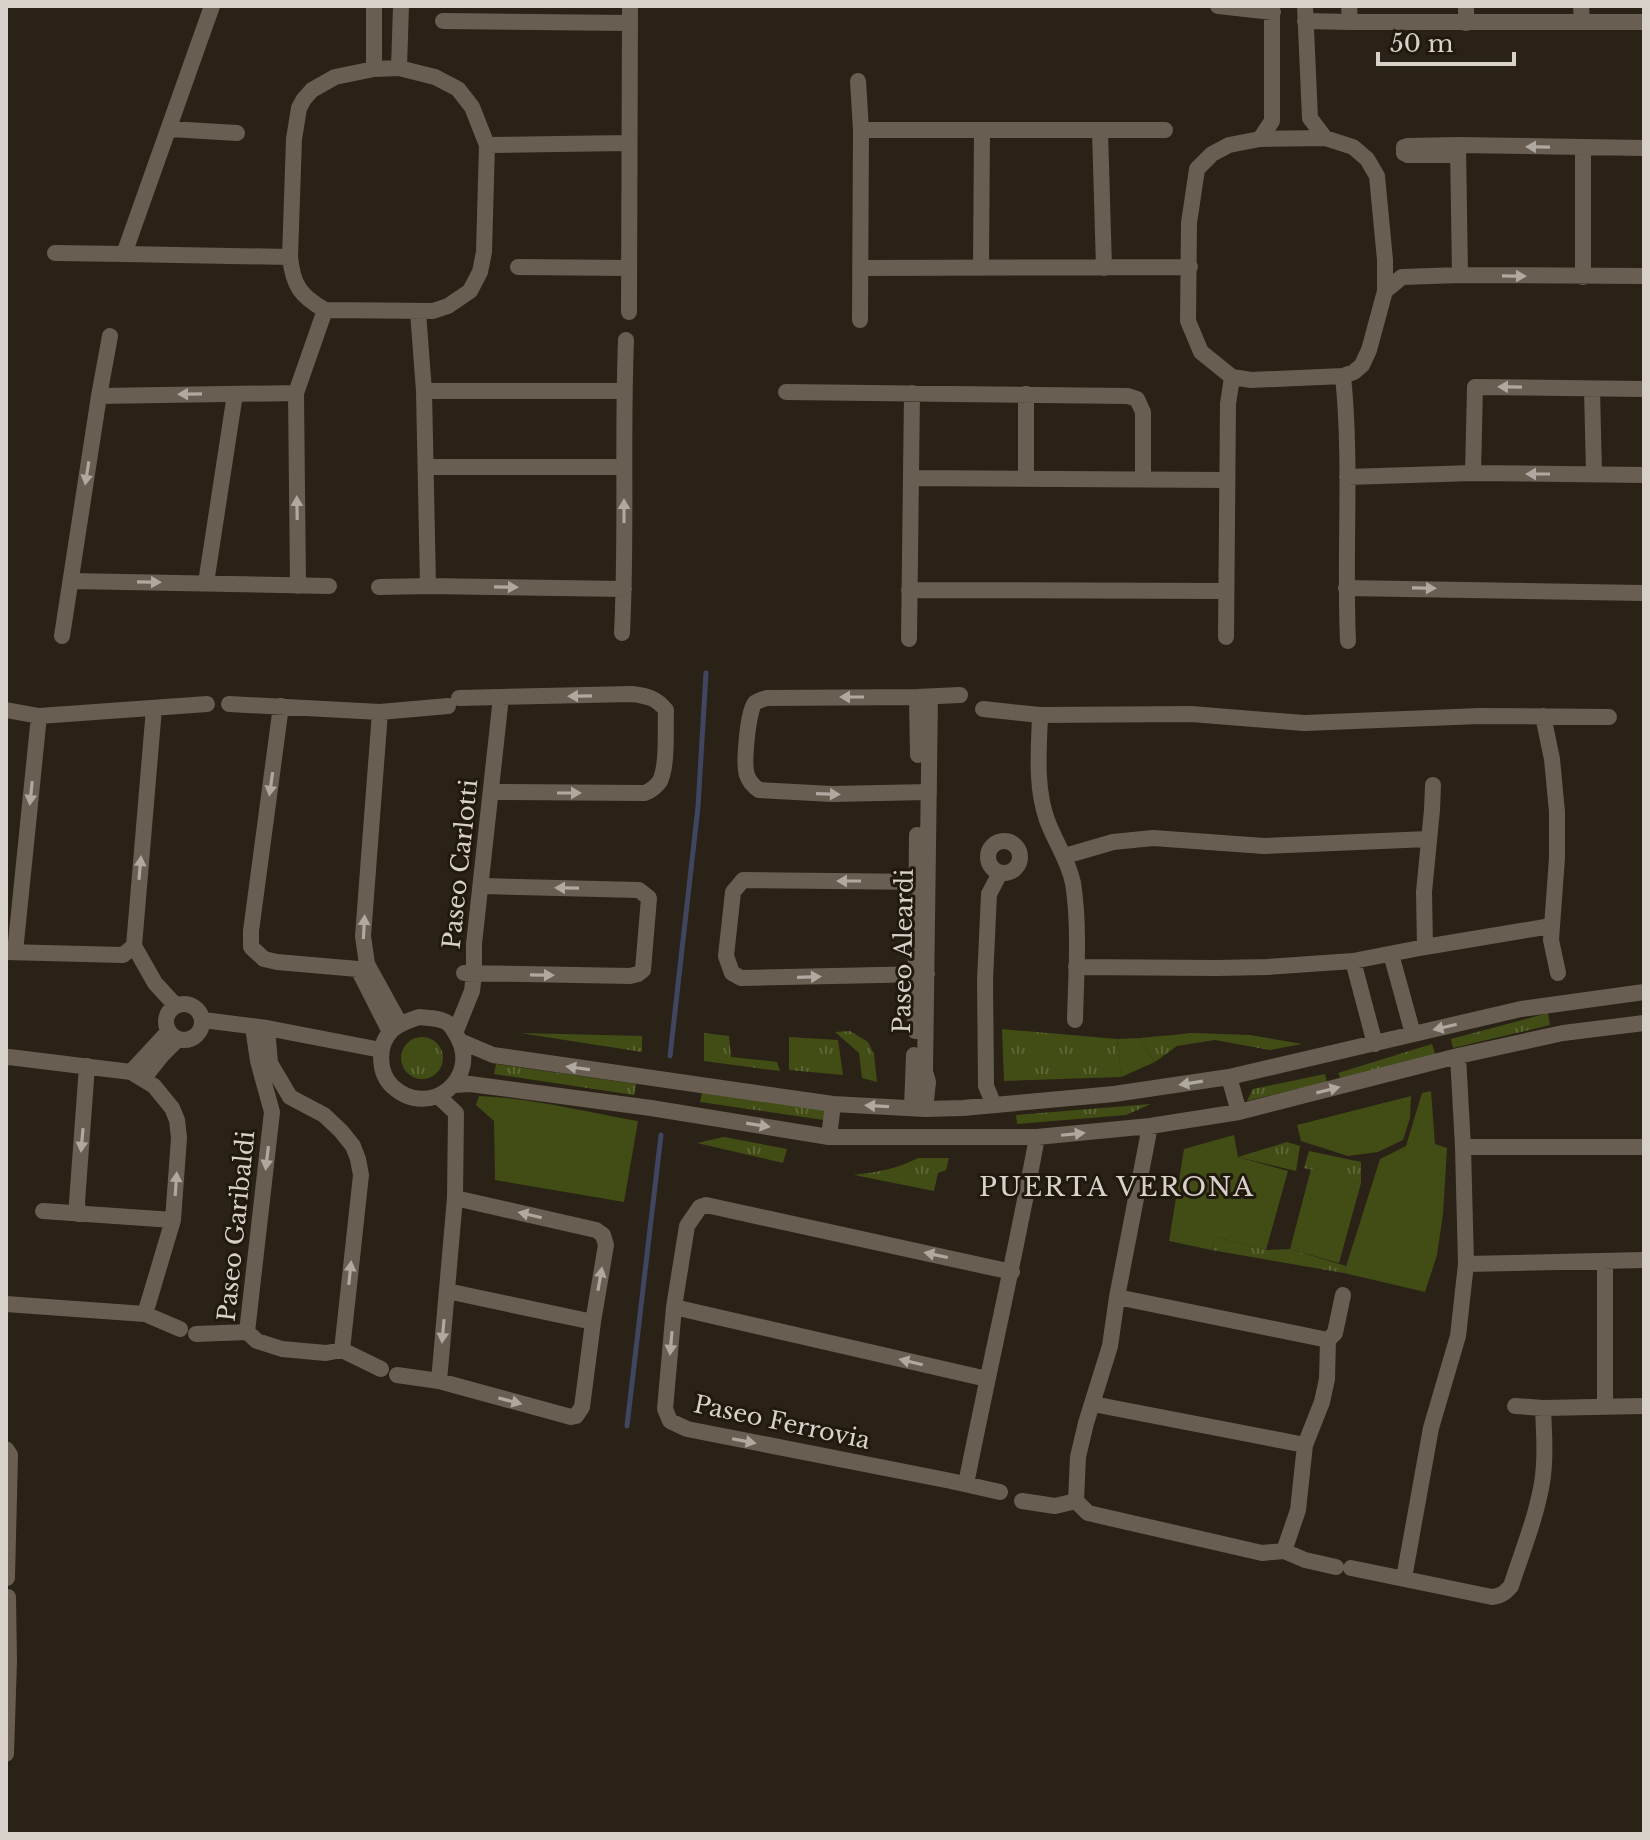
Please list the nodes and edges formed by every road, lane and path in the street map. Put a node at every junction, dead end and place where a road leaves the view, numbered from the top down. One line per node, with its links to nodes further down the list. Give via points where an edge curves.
1 (212, 6): 16 (street)
2 (374, 6): 14 (street)
3 (401, 6): 13 (street)
4 (1218, 6): 5 (street)
5 (1272, 9): 23 (street, via 1272,121)
6 (1305, 13): 8 (street); 22 (street, via 1310,118)
7 (630, 14): 11 (street); 24 (street)
8 (1350, 14): 9 (street)
9 (1466, 14): 10 (street)
10 (1582, 14): 12 (street)
11 (443, 21)
12 (1644, 22)
13 (399, 68): 14 (street); 25 (street, via 458,89 472,107)
14 (374, 69): 30 (street, via 323,82 299,108)
15 (858, 81): 17 (street)
16 (170, 129): 21 (street); 29 (street)
17 (861, 130): 18 (street); 35 (street)
18 (982, 130): 20 (street); 36 (street)
19 (1165, 130): 20 (street)
20 (1100, 131): 37 (street)
21 (237, 133)
22 (1325, 138): 23 (street); 31 (street, via 1353,147 1377,176)
23 (1260, 139): 33 (street, via 1229,145 1197,169 1189,223)
24 (628, 143): 25 (street); 34 (street)
25 (487, 145): 43 (street, via 480,272 470,291 448,306)
26 (1583, 148): 27 (street); 38 (street, one-way to 38, via 1458,150); 40 (street)
27 (1644, 148)
28 (55, 253): 29 (street)
29 (124, 254): 30 (street)
30 (290, 257): 42 (street, via 300,292)
31 (1385, 260): 38 (street, via 1405,270); 41 (street)
32 (518, 267): 34 (street)
33 (1190, 267): 37 (street); 49 (street, via 1188,321 1201,352)
34 (629, 268): 44 (street)
35 (860, 268): 36 (street); 45 (street)
36 (981, 268): 37 (street)
37 (1104, 268)
38 (1460, 271): 40 (street, one-way to 40); 41 (street, via 1402,277)
39 (1644, 276): 40 (street)
40 (1583, 277)
41 (1385, 291): 48 (street, via 1362,365)
42 (325, 310): 43 (street); 55 (street)
43 (418, 312): 52 (street)
44 (629, 312)
45 (860, 320)
46 (110, 336): 59 (street)
47 (626, 340): 53 (street)
48 (1343, 376): 49 (street); 65 (street)
49 (1232, 377): 69 (street)
50 (1592, 389): 51 (street); 62 (street, one-way to 62, via 1475,387); 63 (street)
51 (1644, 389)
52 (424, 391): 53 (street); 60 (street)
53 (624, 391): 61 (street)
54 (786, 392): 56 (street)
55 (296, 393): 57 (street); 72 (street, one-way to 55)
56 (912, 393): 58 (street); 66 (street)
57 (235, 394): 59 (street, one-way to 59); 71 (street)
58 (1026, 394): 67 (street); 68 (street, via 1118,394 1137,399 1143,412)
59 (99, 396): 70 (street, one-way to 70)
60 (426, 467): 61 (street); 74 (street)
61 (624, 467): 77 (street, one-way to 61)
62 (1473, 473): 63 (street, one-way to 62); 65 (street)
63 (1594, 474): 64 (street)
64 (1644, 475)
65 (1347, 477): 76 (street)
66 (911, 478): 67 (street); 78 (street)
67 (1026, 478): 68 (street)
68 (1143, 479): 69 (street)
69 (1227, 480): 79 (street)
70 (71, 581): 71 (street, one-way to 71); 82 (street)
71 (206, 583): 72 (street)
72 (298, 586): 73 (street)
73 (329, 586)
74 (428, 586): 75 (street); 77 (street, one-way to 77)
75 (379, 587)
76 (1346, 588): 80 (street, one-way to 80); 85 (street)
77 (624, 589): 81 (street)
78 (909, 590): 79 (street); 84 (street)
79 (1226, 591): 83 (street)
80 (1644, 593)
81 (622, 633)
82 (62, 636)
83 (1226, 637)
84 (909, 639)
85 (1348, 641)
86 (960, 695): 88 (street)
87 (501, 697): 95 (street); 101 (street, Paseo Carlotti); 101 (street, one-way to 87, via 645,793 655,788 664,768 666,710 649,696)
88 (923, 697): 102 (street, Paseo Aleardi); 102 (street, one-way to 102, via 762,699 751,710 745,763 759,790)
89 (207, 704): 92 (street)
90 (229, 704): 91 (street)
91 (281, 706): 95 (street); 114 (street, one-way to 114, via 251,947 277,962)
92 (154, 708): 97 (street); 109 (street, one-way to 92)
93 (983, 709): 96 (street)
94 (6, 710): 97 (street)
95 (380, 712): 114 (street, one-way to 95)
96 (1040, 715): 98 (street, via 1191,714 1304,723); 104 (street, via 1041,797)
97 (39, 716): 111 (street, one-way to 111)
98 (1543, 716): 99 (street); 108 (street, via 1557,812)
99 (1609, 717)
100 (1433, 785): 103 (street)
101 (491, 792): 107 (street, Paseo Carlotti)
102 (924, 793): 106 (street, Paseo Aleardi)
103 (1428, 839): 104 (street, via 1264,846 1153,838 1113,842); 110 (street)
104 (1065, 856): 115 (street, via 1073,883)
105 (1000, 873): 142 (street, via 989,894 985,980 986,1086)
106 (921, 882): 118 (street, Paseo Aleardi); 118 (street, one-way to 118, via 743,880 733,892 726,956 732,973 741,978)
107 (481, 886): 117 (street, Paseo Carlotti); 117 (street, one-way to 107, via 630,976 643,970 649,898 639,890)
108 (1551, 926): 110 (street); 116 (street)
109 (134, 946): 111 (street, via 123,955); 121 (street, via 155,983)
110 (1425, 947): 112 (street)
111 (10, 952)
112 (1391, 954): 113 (street); 129 (street)
113 (1353, 961): 115 (street, via 1267,967); 131 (street)
114 (362, 966): 126 (street)
115 (1076, 967): 123 (street)
116 (1558, 973)
117 (469, 974): 127 (street, Paseo Carlotti, via 472,991)
118 (922, 974): 143 (street, Paseo Aleardi, via 928,1082)
119 (1644, 992): 120 (street)
120 (1556, 1004): 128 (street); 129 (street, one-way to 129)
121 (176, 1006): 122 (street, via 193,1006); 130 (street, via 168,1014)
122 (203, 1020): 125 (street); 130 (street, via 190,1040)
123 (1075, 1020)
124 (1644, 1023): 128 (street)
125 (260, 1028): 132 (street); 140 (street, via 270,1063); 144 (street, Paseo Garibaldi, via 258,1061)
126 (395, 1028): 127 (street, via 419,1017 433,1018); 132 (street)
127 (454, 1032): 138 (street, via 464,1056); 141 (street, one-way to 127, via 493,1055)
128 (1563, 1033): 133 (street)
129 (1413, 1034): 131 (street)
130 (173, 1035): 136 (street, via 162,1055)
131 (1375, 1044): 137 (street)
132 (381, 1050): 139 (street, via 390,1084 421,1100)
133 (1458, 1056): 145 (street, one-way to 133); 149 (street)
134 (6, 1058): 135 (street)
135 (87, 1066): 136 (street); 153 (street, one-way to 153)
136 (137, 1076): 154 (street, one-way to 136, via 177,1120 154,1086)
137 (1229, 1077): 142 (street, one-way to 142); 145 (street)
138 (454, 1085): 139 (street); 147 (street, one-way to 147, via 681,1112)
139 (438, 1096): 151 (street, via 456,1113)
140 (290, 1097): 144 (street); 168 (street, one-way to 140, via 361,1175 358,1159 324,1115)
141 (833, 1104): 143 (street, one-way to 141); 147 (street)
142 (994, 1105): 143 (street)
143 (918, 1109)
144 (272, 1112): 166 (street, Paseo Garibaldi, one-way to 166)
145 (1239, 1112): 146 (street)
146 (1150, 1126): 148 (street, one-way to 146); 161 (street)
147 (829, 1137): 148 (street)
148 (1037, 1137): 158 (street)
149 (1463, 1147): 150 (street); 157 (street)
150 (1644, 1147)
151 (455, 1198): 159 (street); 165 (street, one-way to 151, via 606,1245 600,1232)
152 (43, 1211): 153 (street)
153 (78, 1214): 154 (street)
154 (173, 1220): 164 (street)
155 (1644, 1260): 156 (street)
156 (1605, 1261): 157 (street); 173 (street)
157 (1466, 1264): 185 (street, via 1458,1336 1431,1428)
158 (1012, 1272): 163 (street, Paseo Ferrovia, one-way to 163, via 706,1205 687,1226); 169 (street)
159 (447, 1291): 165 (street); 170 (street, one-way to 170)
160 (1343, 1295): 167 (street, via 1335,1333)
161 (1117, 1297): 167 (street); 171 (street)
162 (6, 1304): 164 (street)
163 (674, 1307): 169 (street, one-way to 163); 178 (street, Paseo Ferrovia, one-way to 178, via 665,1409 670,1421 687,1429)
164 (145, 1314): 166 (street, via 188,1332)
165 (593, 1322): 170 (street, Paseo Garibaldi, one-way to 165, via 576,1416 582,1407)
166 (247, 1332): 168 (street, Paseo Garibaldi, via 282,1349)
167 (1328, 1340): 176 (street, via 1322,1402)
168 (342, 1350): 170 (street, Paseo Garibaldi, via 389,1372)
169 (987, 1379): 178 (street)
170 (439, 1381)
171 (1093, 1404): 176 (street); 181 (street, via 1078,1457)
172 (1515, 1406): 175 (street)
173 (1605, 1406): 174 (street); 175 (street)
174 (1644, 1406)
175 (1543, 1408): 185 (street, via 1542,1483 1511,1586 1492,1597)
176 (1305, 1445): 182 (street, via 1298,1510)
177 (6, 1449): 183 (street)
178 (966, 1484): 179 (street)
179 (1000, 1492)
180 (1022, 1501): 181 (street, via 1055,1506)
181 (1076, 1501): 182 (street, via 1088,1513 1262,1553)
182 (1284, 1551): 185 (street, via 1305,1560)
183 (7, 1555): 184 (street)
184 (7, 1578)
185 (1404, 1578)
186 (8, 1597): 187 (street)
187 (7, 1661): 188 (street)
188 (6, 1754)

